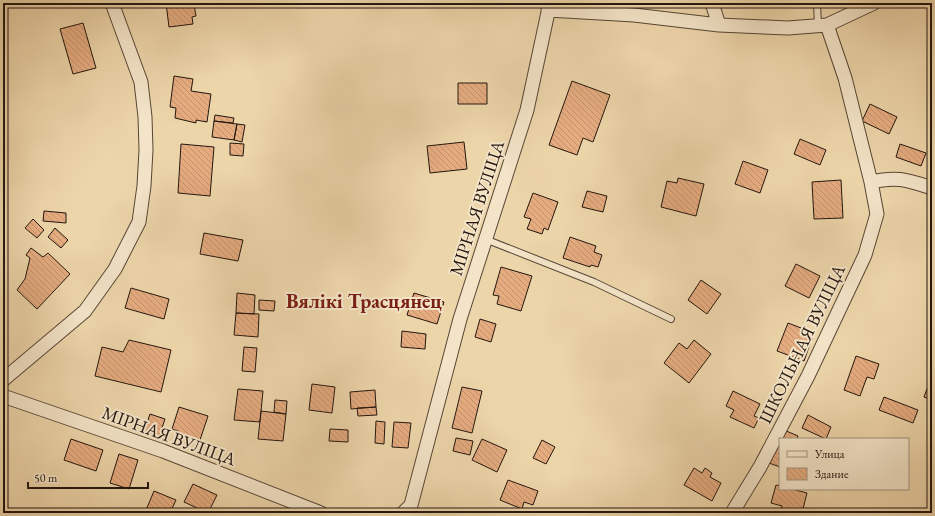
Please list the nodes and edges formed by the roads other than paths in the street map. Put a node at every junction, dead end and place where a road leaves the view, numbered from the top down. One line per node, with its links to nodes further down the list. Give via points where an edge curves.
1 (112, 3): 12 (street, via 141,82 143,96 145,164 139,222 115,269 85,311)
2 (712, 3): 6 (street)
3 (817, 3): 7 (lane)
4 (874, 3): 7 (street)
5 (549, 7): 6 (street); 10 (street, МІРНАЯ ВУЛІЦА, via 527,110)
6 (719, 25): 7 (street, via 788,28)
7 (822, 25): 8 (street, ШКОЛЬНАЯ ВУЛІЦА, via 845,78)
8 (871, 182): 9 (street, via 890,178); 16 (street, ШКОЛЬНАЯ ВУЛІЦА, via 876,214 865,255 808,376 760,467)
9 (932, 188)
10 (485, 239): 11 (lane, via 594,282); 14 (street, МІРНАЯ ВУЛІЦА)
11 (671, 319)
12 (3, 380)
13 (3, 396): 15 (street, МІРНАЯ ВУЛІЦА, via 163,451)
14 (407, 510)
15 (322, 513)
16 (732, 513)

